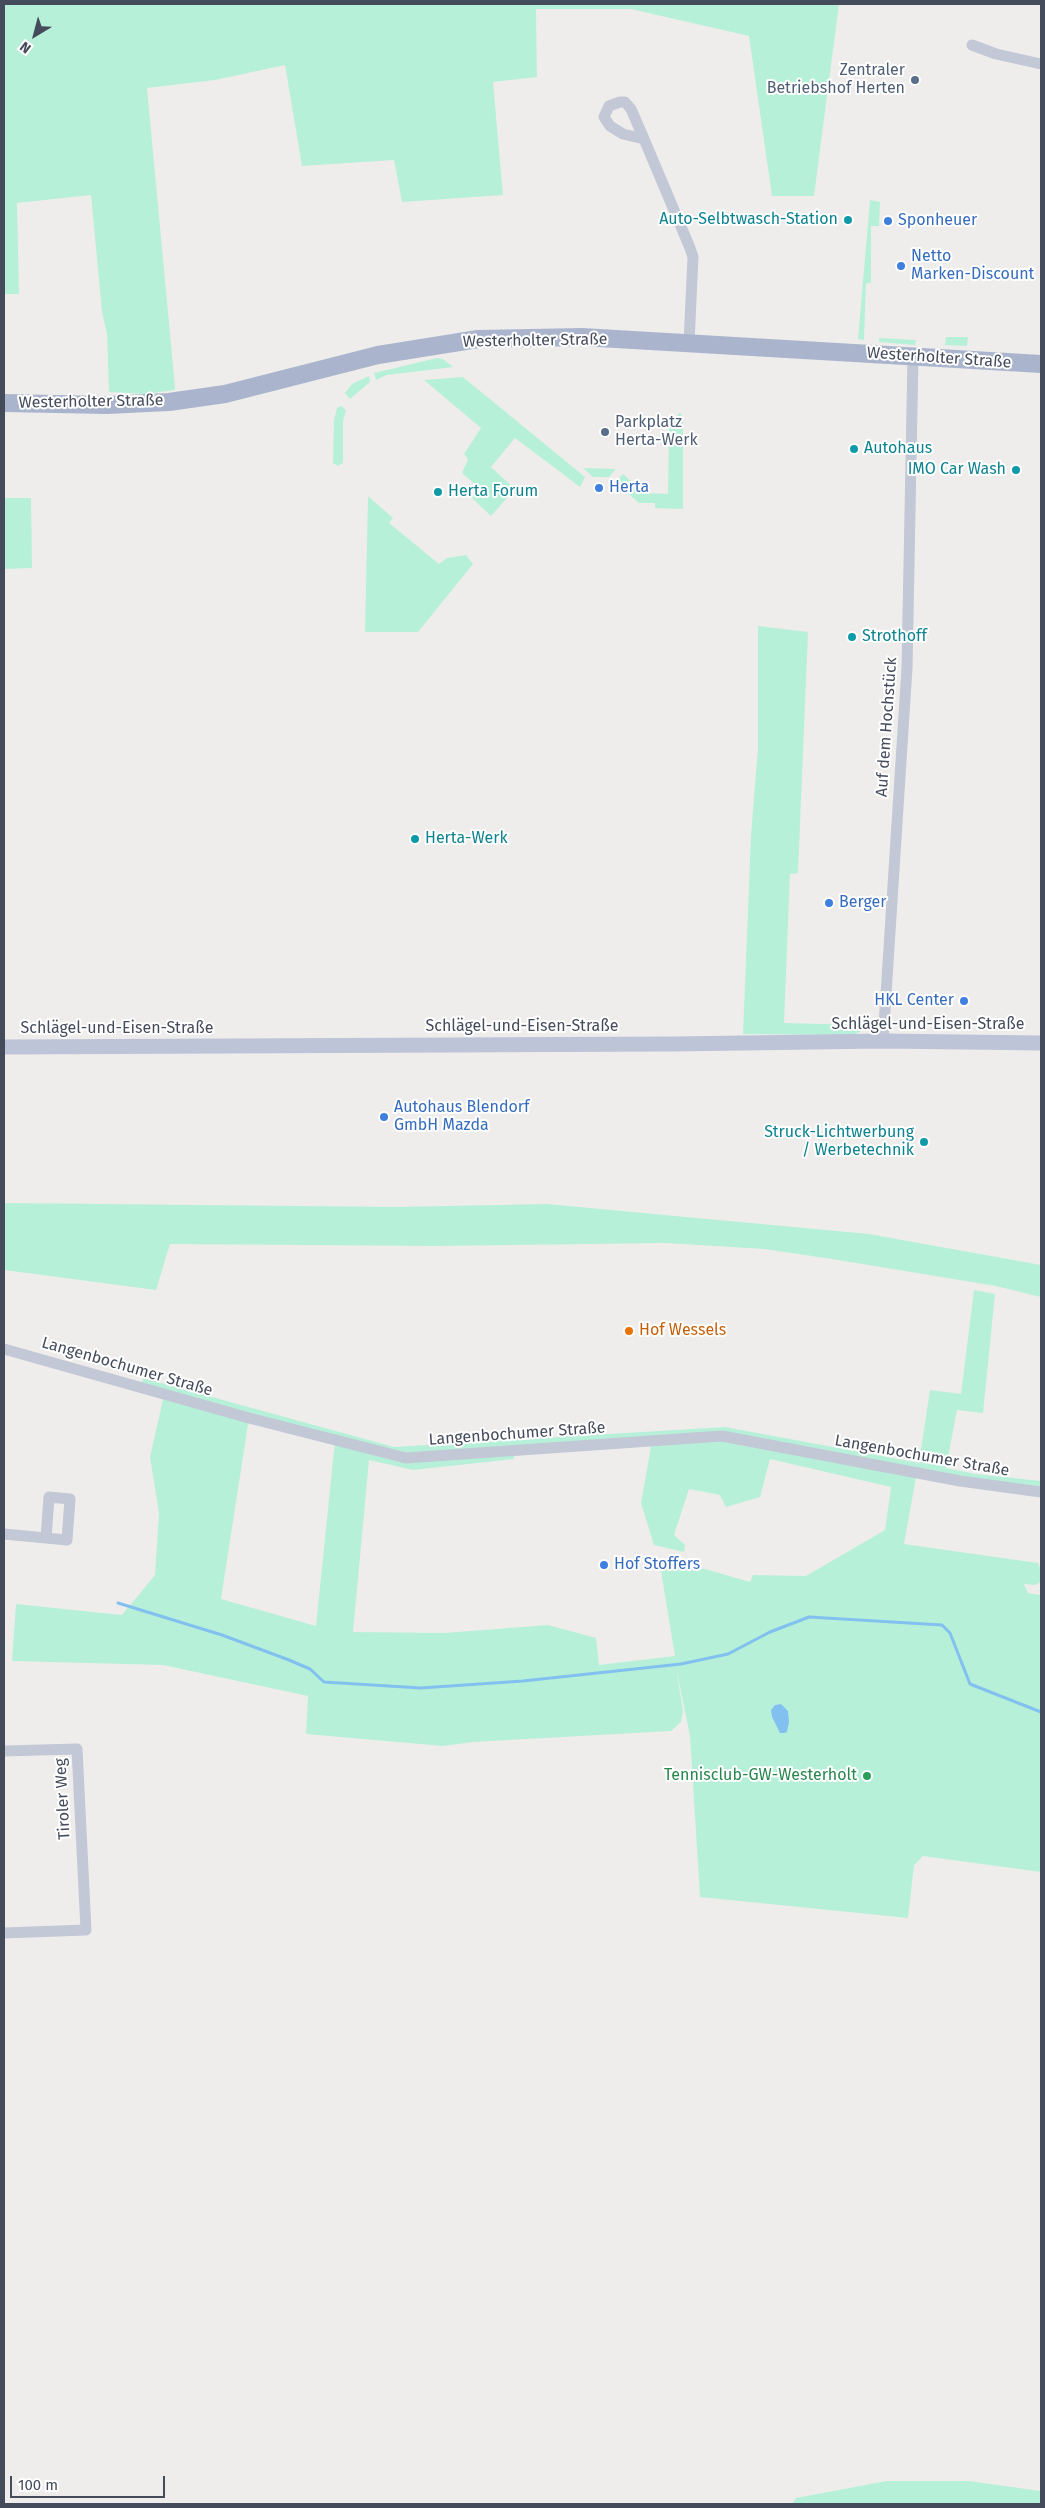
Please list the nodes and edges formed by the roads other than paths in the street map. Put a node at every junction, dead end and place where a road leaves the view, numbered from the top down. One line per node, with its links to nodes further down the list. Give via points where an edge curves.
1 (972, 45): 2 (street)
2 (1041, 64)
3 (644, 139): 4 (street, via 693,258)
4 (689, 342): 5 (main road, Westerholter Straße); 7 (main road, Westerholter Straße, via 582,337 478,339 378,355 225,394 169,402 107,405)
5 (913, 356): 6 (main road, Westerholter Straße); 8 (street, Auf dem Hochstück, via 907,668)
6 (1041, 364)
7 (4, 402)
8 (883, 1040): 9 (street, Schlägel-und-Eisen-Straße); 10 (street, Schlägel-und-Eisen-Straße)
9 (1041, 1043)
10 (4, 1047)
11 (4, 1349): 12 (street, Langenbochumer Straße, via 406,1458 722,1436 960,1481)
12 (1041, 1492)
13 (4, 1534): 14 (street)
14 (46, 1538)
15 (4, 1751): 16 (street, Tiroler Weg, via 76,1749 86,1930)
16 (4, 1933)

